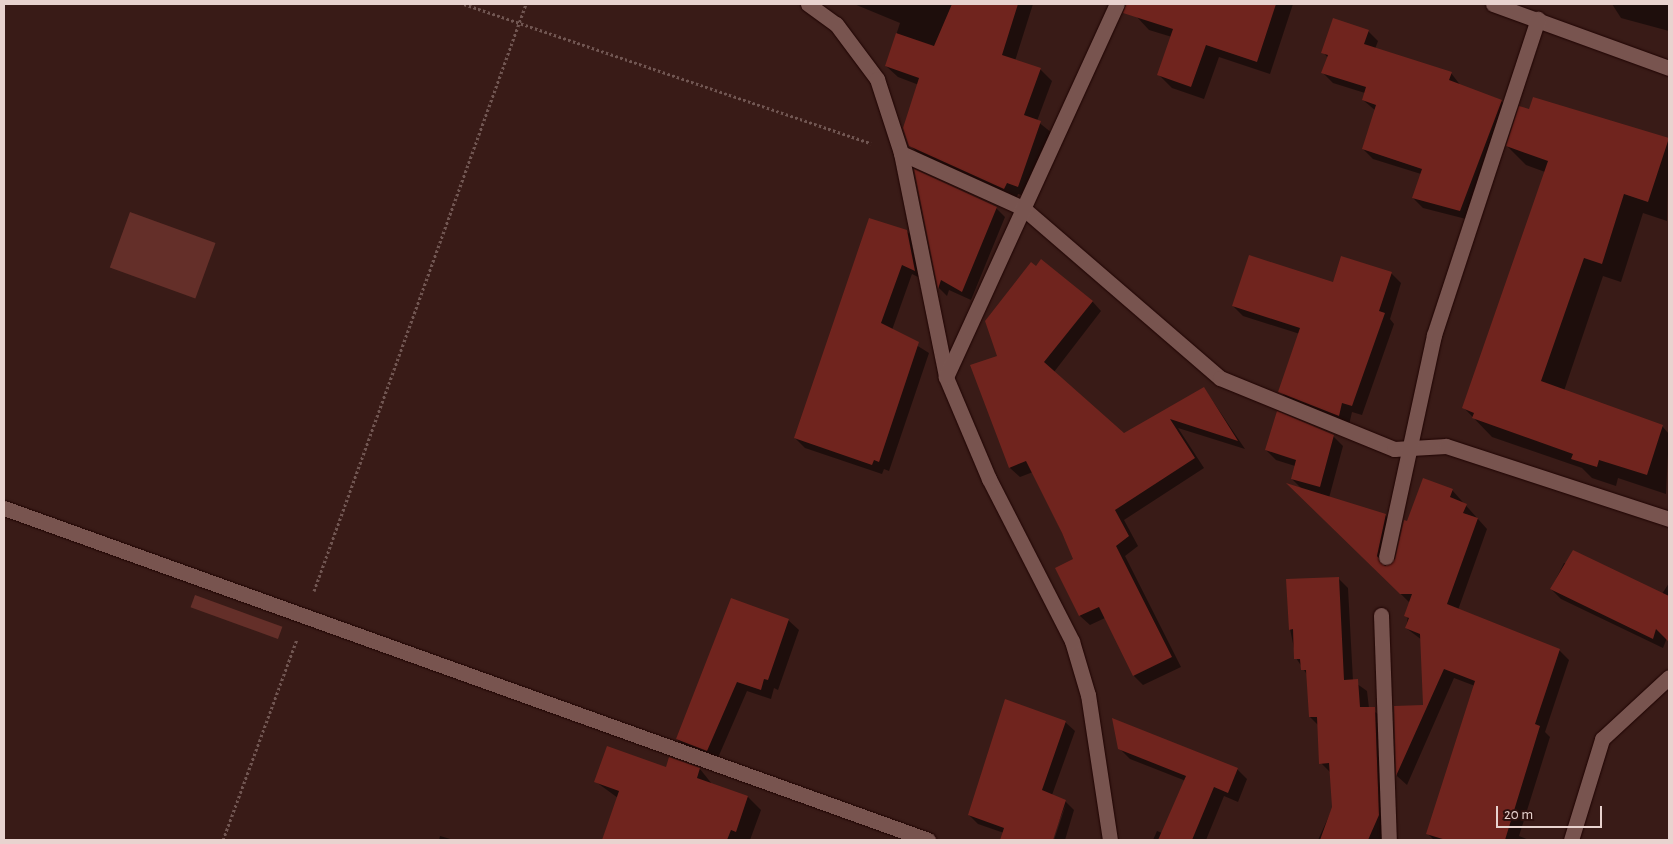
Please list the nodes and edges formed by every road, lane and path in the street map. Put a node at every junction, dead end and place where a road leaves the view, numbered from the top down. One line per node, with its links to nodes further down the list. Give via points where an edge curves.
1 (464, 4): 7 (path)
2 (526, 4): 7 (path)
3 (808, 4): 9 (street, via 836,24 877,79)
4 (1117, 4): 10 (street)
5 (1493, 4): 6 (street)
6 (1538, 19): 8 (street); 12 (street, via 1434,335)
7 (519, 24): 9 (path); 17 (path)
8 (1669, 68)
9 (901, 153): 10 (street); 11 (street)
10 (1023, 208): 11 (street); 12 (street, via 1220,378 1394,449)
11 (946, 377): 21 (street, via 989,479 1072,641 1088,695)
12 (1410, 448): 14 (street, via 1446,446); 15 (street)
13 (4, 508): 17 (street)
14 (1669, 519)
15 (1386, 557)
16 (1381, 615): 22 (street)
17 (305, 616): 19 (path); 20 (street)
18 (1669, 677): 23 (street, via 1602,739)
19 (223, 840)
20 (928, 840)
21 (1110, 840)
22 (1389, 840)
23 (1571, 840)

